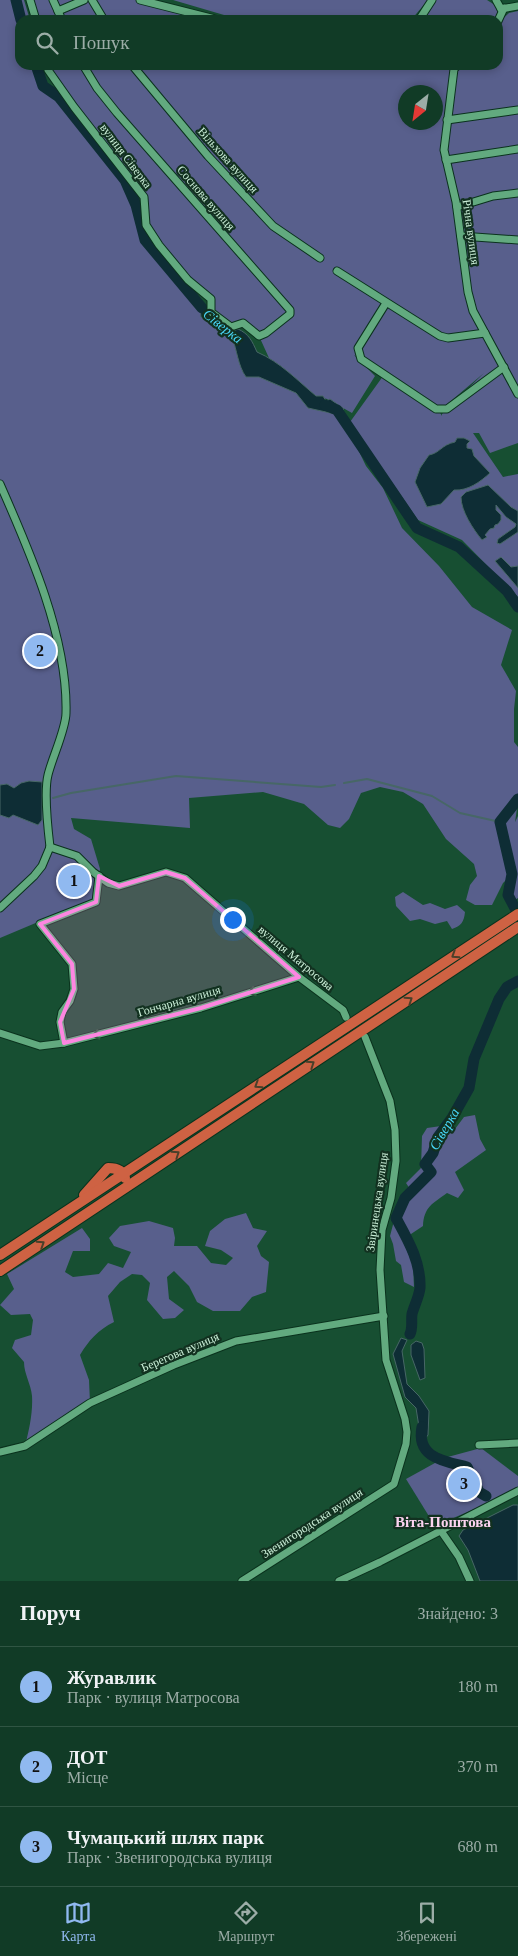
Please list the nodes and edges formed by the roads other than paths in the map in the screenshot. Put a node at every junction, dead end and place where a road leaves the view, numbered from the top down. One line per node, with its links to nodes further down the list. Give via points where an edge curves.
1 (30, 0): 11 (street)
2 (53, 0): 10 (street)
3 (84, 0): 10 (street)
4 (92, 0): 13 (street)
5 (140, 0): 14 (street)
6 (432, 0): 15 (street)
7 (496, 0): 9 (street)
8 (518, 6): 9 (street)
9 (501, 9): 16 (street, via 504,8)
10 (58, 11): 12 (street)
11 (34, 15)
12 (60, 15)
13 (101, 15)
14 (199, 15)
15 (422, 15)
16 (500, 15)
17 (48, 70): 33 (street, вулиця Сіверка, via 144,197 146,225 188,280 211,299 211,312 231,327 243,323)
18 (86, 70): 33 (street, Соснова вулиця, via 116,112 290,310 290,314)
19 (136, 70): 29 (street, Вільхова вулиця, via 208,156 273,226)
20 (454, 70): 22 (street, Річна вулиця)
21 (518, 110): 22 (street)
22 (447, 120): 24 (street, Річна вулиця)
23 (518, 149): 24 (street)
24 (446, 160): 26 (street, Річна вулиця)
25 (518, 193): 26 (street)
26 (457, 206): 27 (street, Річна вулиця)
27 (461, 236): 28 (street); 32 (street, Річна вулиця, via 468,292 473,311)
28 (518, 240)
29 (320, 258)
30 (337, 271): 31 (street)
31 (386, 302): 32 (street, via 440,336 448,338); 34 (street, via 358,348 361,359 436,409 447,409)
32 (485, 333): 34 (street, Річна вулиця)
33 (259, 336)
34 (504, 367): 35 (street, Річна вулиця)
35 (518, 394)
36 (0, 484): 37 (street, via 49,611 62,661 66,715 47,777)
37 (50, 847): 38 (street, вулиця Матросова, via 77,856); 39 (street, via 34,876)
38 (99, 876): 42 (street, вулиця Матросова, via 119,886 166,872 185,878); 46 (street, via 96,902 40,924 72,964 74,989 60,1022)
39 (0, 908)
40 (518, 914): 47 (highway, one-way to 47)
41 (518, 927): 44 (highway, one-way to 41)
42 (299, 977): 43 (street, вулиця Матросова, via 342,1010); 46 (street, Гончарна вулиця, one-way to 46, via 201,1008)
43 (346, 1017)
44 (367, 1032): 48 (highway, one-way to 44, via 349,1039); 51 (street, Звіринецька вулиця, via 390,1101 395,1130 396,1161 382,1230 380,1259)
45 (0, 1033): 46 (street, Гончарна вулиця, via 40,1046)
46 (64, 1043)
47 (124, 1173): 48 (highway, via 120,1187); 49 (highway, via 108,1168 74,1206)
48 (89, 1212): 50 (highway, one-way to 48)
49 (2, 1253)
50 (0, 1271)
51 (384, 1316): 54 (street, Берегова вулиця, via 236,1341 90,1403 25,1446); 55 (street, Звіринецька вулиця, via 388,1367 407,1432)
52 (518, 1443): 53 (street)
53 (479, 1445)
54 (0, 1452)
55 (394, 1484): 58 (street, Звенигородська вулиця)
56 (518, 1491): 57 (street)
57 (441, 1531): 59 (street); 60 (street, via 459,1557)
58 (242, 1581)
59 (339, 1581)
60 (470, 1581)

